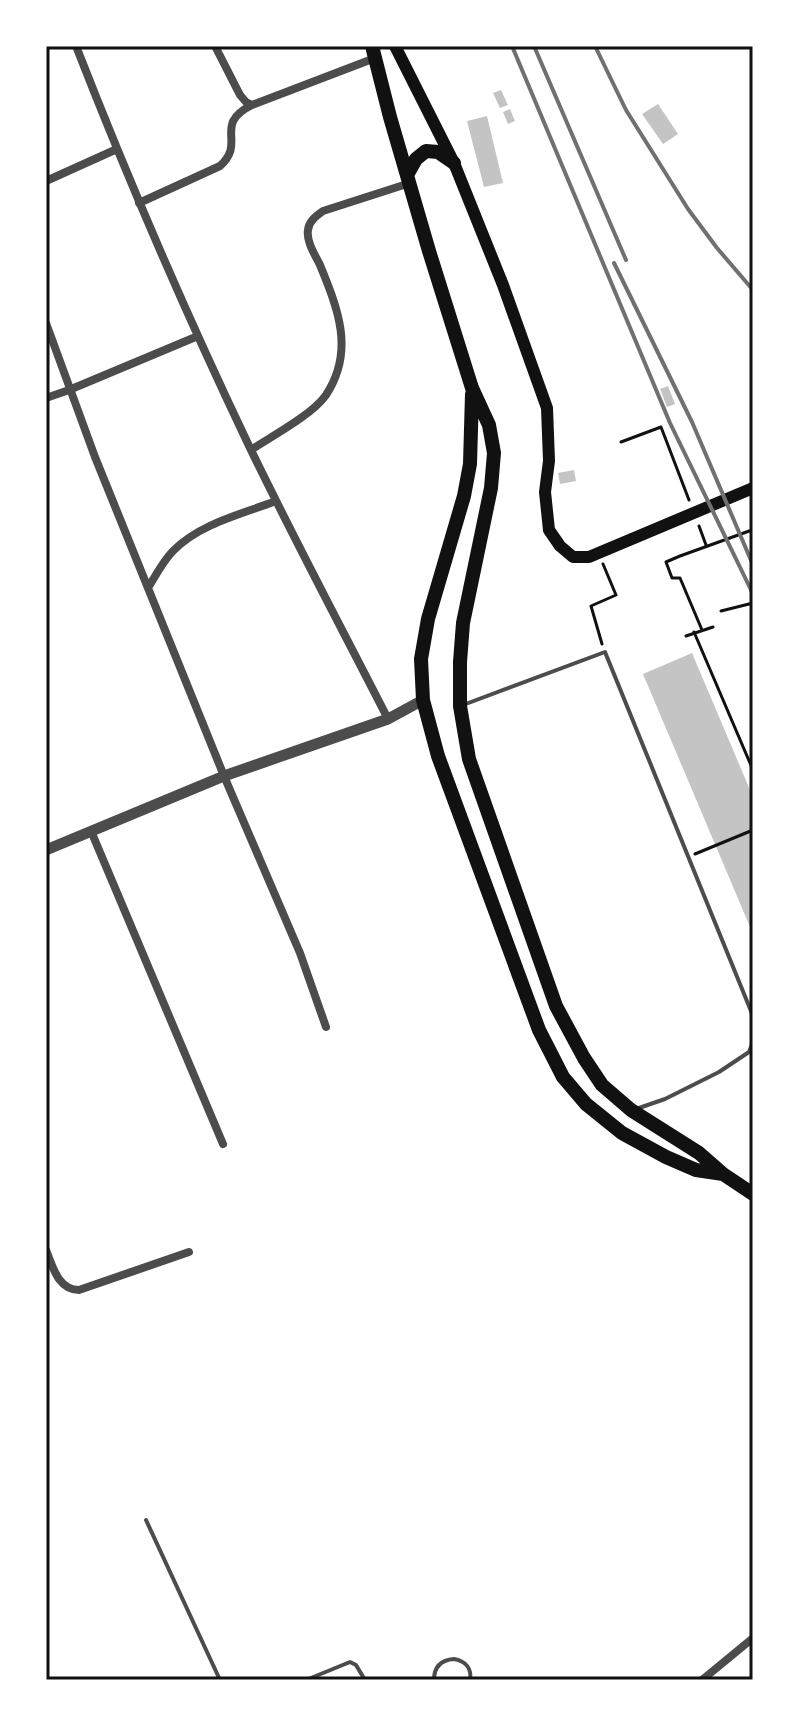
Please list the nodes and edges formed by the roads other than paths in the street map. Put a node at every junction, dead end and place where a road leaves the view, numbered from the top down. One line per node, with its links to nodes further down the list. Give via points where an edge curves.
1 (76, 46): 6 (street)
2 (215, 46): 5 (street, via 240,95)
3 (395, 46): 7 (main road)
4 (374, 52): 5 (street); 8 (main road)
5 (252, 105): 10 (street, via 233,118 227,160)
6 (117, 149): 9 (street); 10 (street)
7 (454, 163): 8 (main road, via 426,151 416,159); 17 (main road, via 547,408 545,492 549,530 560,546 573,557 589,557)
8 (408, 179): 13 (main road); 16 (street, via 323,211 307,228 331,291 343,353 324,398)
9 (46, 181)
10 (139, 203): 12 (street)
11 (46, 323): 14 (street)
12 (198, 336): 14 (street); 16 (street)
13 (472, 388): 20 (main road, via 470,464 428,619 421,659); 21 (main road, via 489,425 494,453 463,623)
14 (69, 390): 15 (street); 19 (street)
15 (46, 398)
16 (251, 450): 18 (street)
17 (753, 488)
18 (276, 501): 19 (street, via 185,540); 22 (street)
19 (148, 588): 23 (street)
20 (423, 700): 22 (street); 31 (main road, via 438,756 539,1030 563,1077 622,1133 696,1170)
21 (460, 706): 26 (lane, via 605,652); 29 (main road, via 469,759 556,1006 602,1085)
22 (388, 719): 23 (street)
23 (224, 776): 24 (street); 27 (street)
24 (91, 831): 25 (street); 30 (street)
25 (46, 850)
26 (753, 1016)
27 (326, 1027)
28 (753, 1042): 29 (lane, via 749,1052 719,1072)
29 (631, 1110): 31 (main road)
30 (223, 1144)
31 (723, 1174): 32 (main road)
32 (753, 1194)
33 (46, 1250): 34 (street, via 60,1282 72,1290)
34 (189, 1252)
35 (146, 1520): 37 (lane)
36 (753, 1638): 42 (street)
37 (220, 1680)
38 (306, 1680): 39 (lane, via 350,1662)
39 (365, 1680)
40 (434, 1680): 41 (lane, via 437,1667 454,1659 469,1669)
41 (470, 1680)
42 (702, 1680)

